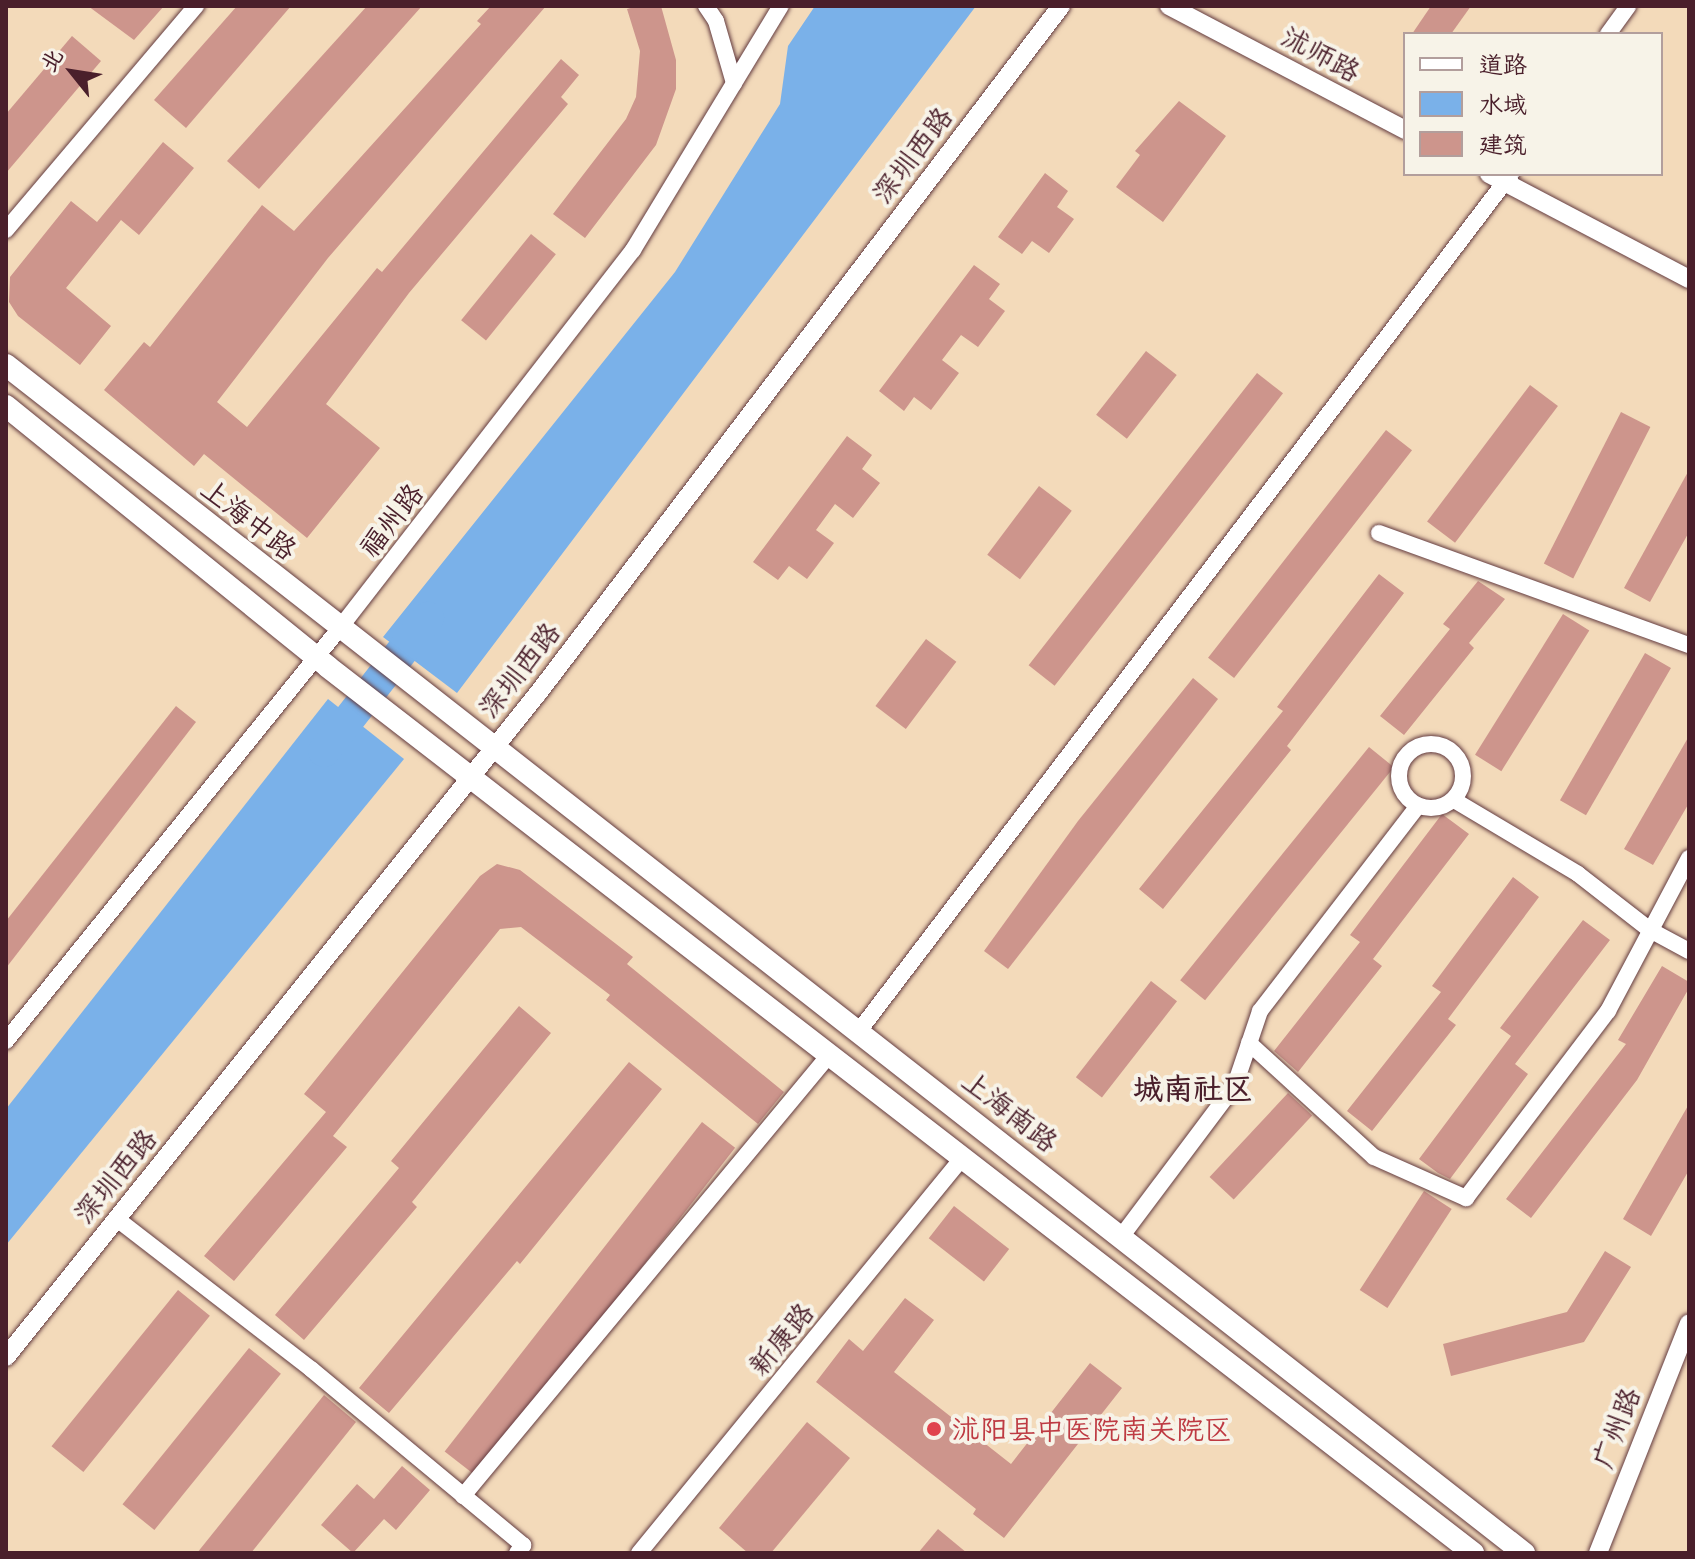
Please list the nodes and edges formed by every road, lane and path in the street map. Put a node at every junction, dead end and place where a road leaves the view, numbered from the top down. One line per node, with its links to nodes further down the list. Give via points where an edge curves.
1 (196, 6): 11 (street)
2 (706, 6): 8 (street, via 716,21)
3 (781, 6): 8 (street, 福州路)
4 (1061, 6): 20 (street, 深圳西路)
5 (1169, 6): 9 (street, 沭师路)
6 (1628, 6): 7 (street)
7 (1609, 32)
8 (734, 83): 16 (street, 福州路, via 633,250)
9 (1403, 129)
10 (1502, 177): 12 (street); 27 (street)
11 (6, 230)
12 (1689, 279)
13 (6, 365): 16 (main road, 上海中路)
14 (6, 406): 18 (main road)
15 (1379, 533): 17 (street)
16 (345, 634): 18 (street, 福州路); 19 (main road, 上海中路)
17 (1689, 645)
18 (322, 662): 21 (main road); 28 (street, 福州路)
19 (456, 719): 20 (main road, 上海南路)
20 (493, 749): 21 (street, 深圳西路); 27 (main road, 上海南路)
21 (470, 778): 30 (main road); 32 (street, 深圳西路)
22 (1454, 800): 23 (street, via 1437,808); 23 (street, via 1463,780 1459,759 1431,744 1411,751 1400,770 1402,791); 25 (street, via 1578,874)
23 (1418, 806): 29 (street, via 1260,1011)
24 (1689, 858): 25 (street)
25 (1650, 930): 26 (street); 29 (street, via 1608,1011 1466,1198 1374,1157)
26 (1689, 951)
27 (859, 1031): 33 (main road, 上海南路)
28 (6, 1041)
29 (1249, 1043): 33 (street, via 1235,1085)
30 (830, 1054): 31 (main road); 36 (street)
31 (963, 1157): 38 (street, 新康路); 39 (main road)
32 (117, 1219): 35 (street, 深圳西路); 36 (street)
33 (1121, 1237): 40 (main road, 上海南路)
34 (1689, 1323): 41 (street, 广州路)
35 (6, 1357)
36 (463, 1496): 37 (street, via 523,1545)
37 (517, 1553)
38 (639, 1553)
39 (1473, 1553)
40 (1524, 1553)
41 (1598, 1553)

